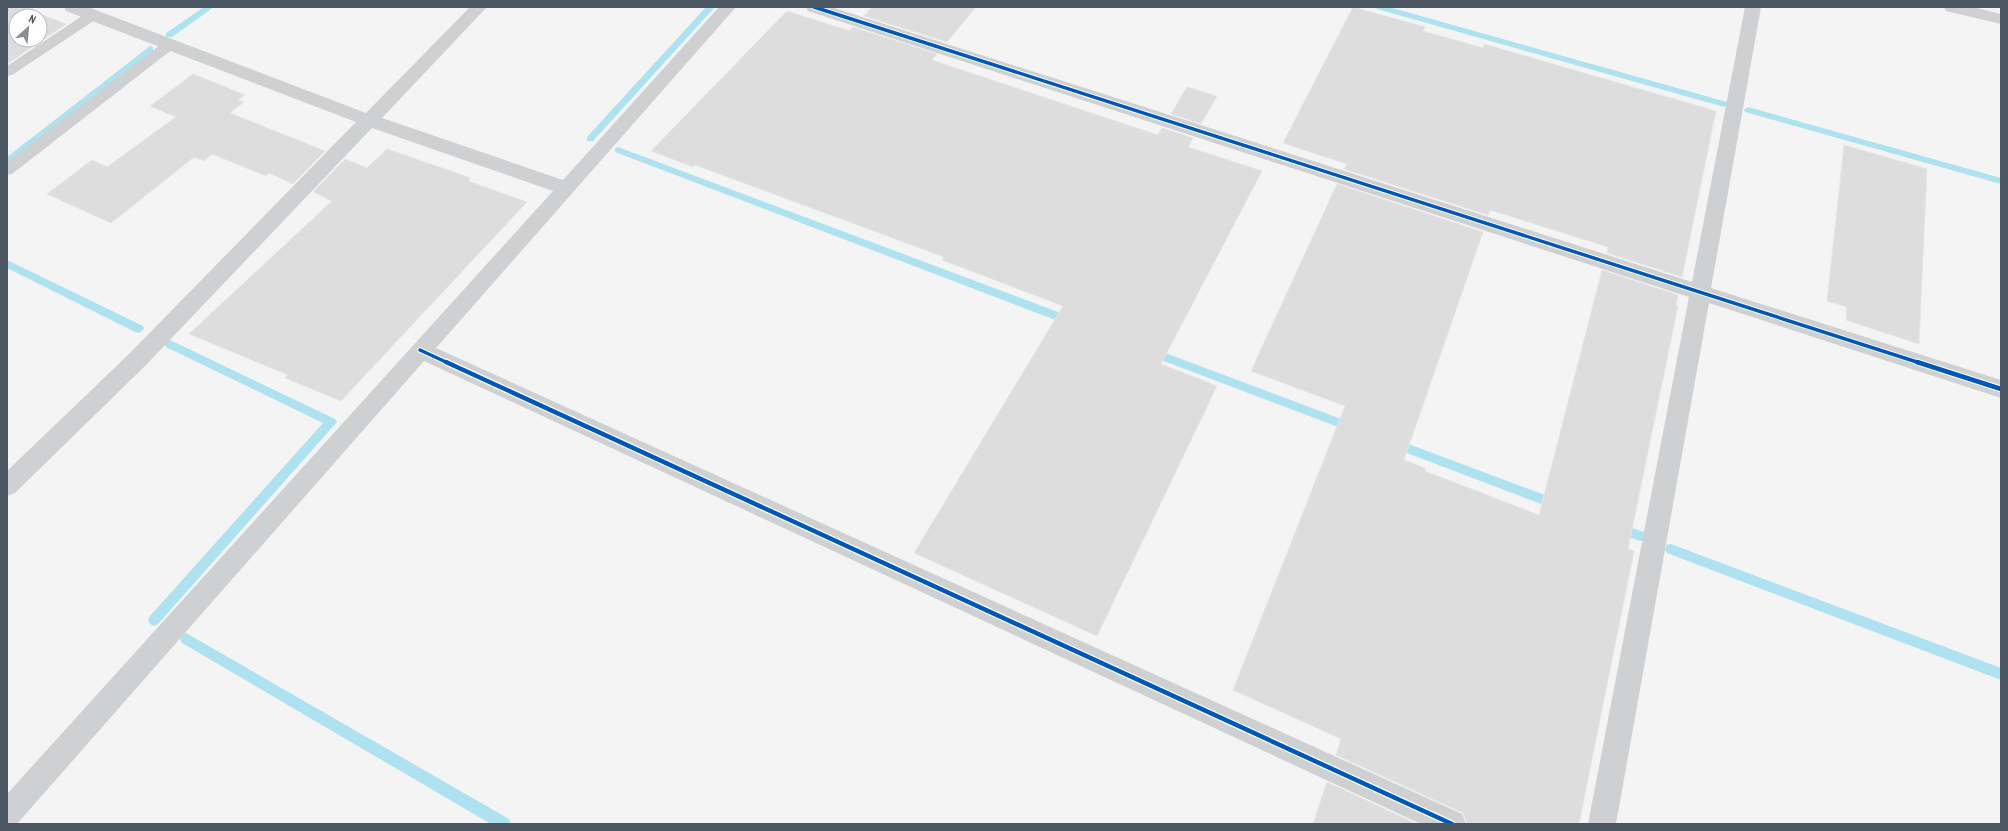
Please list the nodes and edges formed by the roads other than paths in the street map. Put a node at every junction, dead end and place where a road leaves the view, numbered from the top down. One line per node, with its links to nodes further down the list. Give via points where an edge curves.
1 (72, 7): 7 (street)
2 (479, 7): 11 (street)
3 (728, 7): 13 (street)
4 (814, 7): 14 (street)
5 (1753, 7): 14 (street)
6 (1952, 7): 8 (street)
7 (93, 15): 9 (street); 10 (lane)
8 (2001, 19)
9 (169, 45): 11 (street); 12 (lane)
10 (7, 72)
11 (368, 120): 13 (street); 17 (street, via 138,359)
12 (7, 170)
13 (566, 188): 15 (street)
14 (1699, 292): 16 (street); 20 (street)
15 (420, 350): 18 (street); 19 (street)
16 (2001, 389)
17 (7, 486)
18 (7, 814)
19 (1452, 824)
20 (1602, 824)

